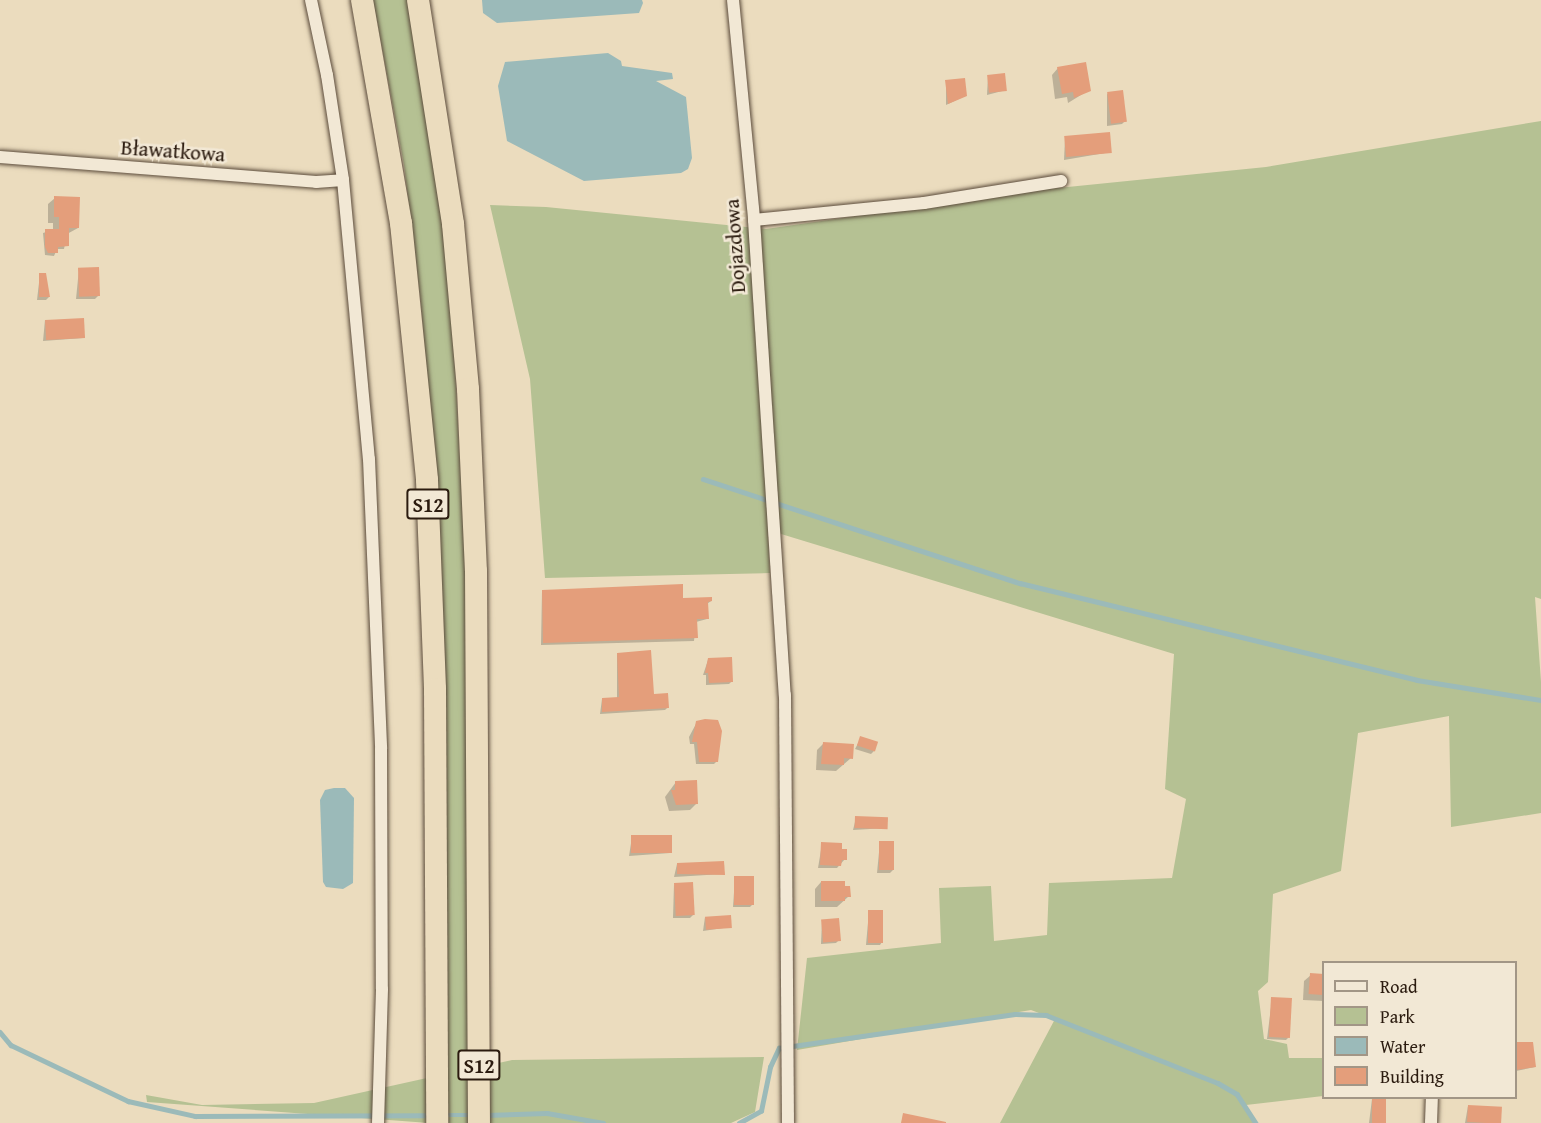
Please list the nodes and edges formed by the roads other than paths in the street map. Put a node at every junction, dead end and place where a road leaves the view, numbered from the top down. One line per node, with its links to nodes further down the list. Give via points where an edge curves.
1 (310, 0): 6 (street, via 329,86)
2 (362, 0): 11 (highway, S12, via 401,223 423,426 433,627)
3 (418, 0): 12 (highway, S12, via 452,213 468,389 476,571)
4 (733, 0): 8 (street, Dojazdowa)
5 (0, 157): 6 (street, Bławatkowa, via 316,182)
6 (343, 180): 10 (street, via 363,377 378,642 382,938)
7 (1061, 181): 8 (street, via 924,202)
8 (754, 220): 13 (street, Dojazdowa, via 786,712)
9 (1432, 1099): 14 (street)
10 (378, 1123)
11 (437, 1123)
12 (479, 1123)
13 (788, 1123)
14 (1431, 1123)

